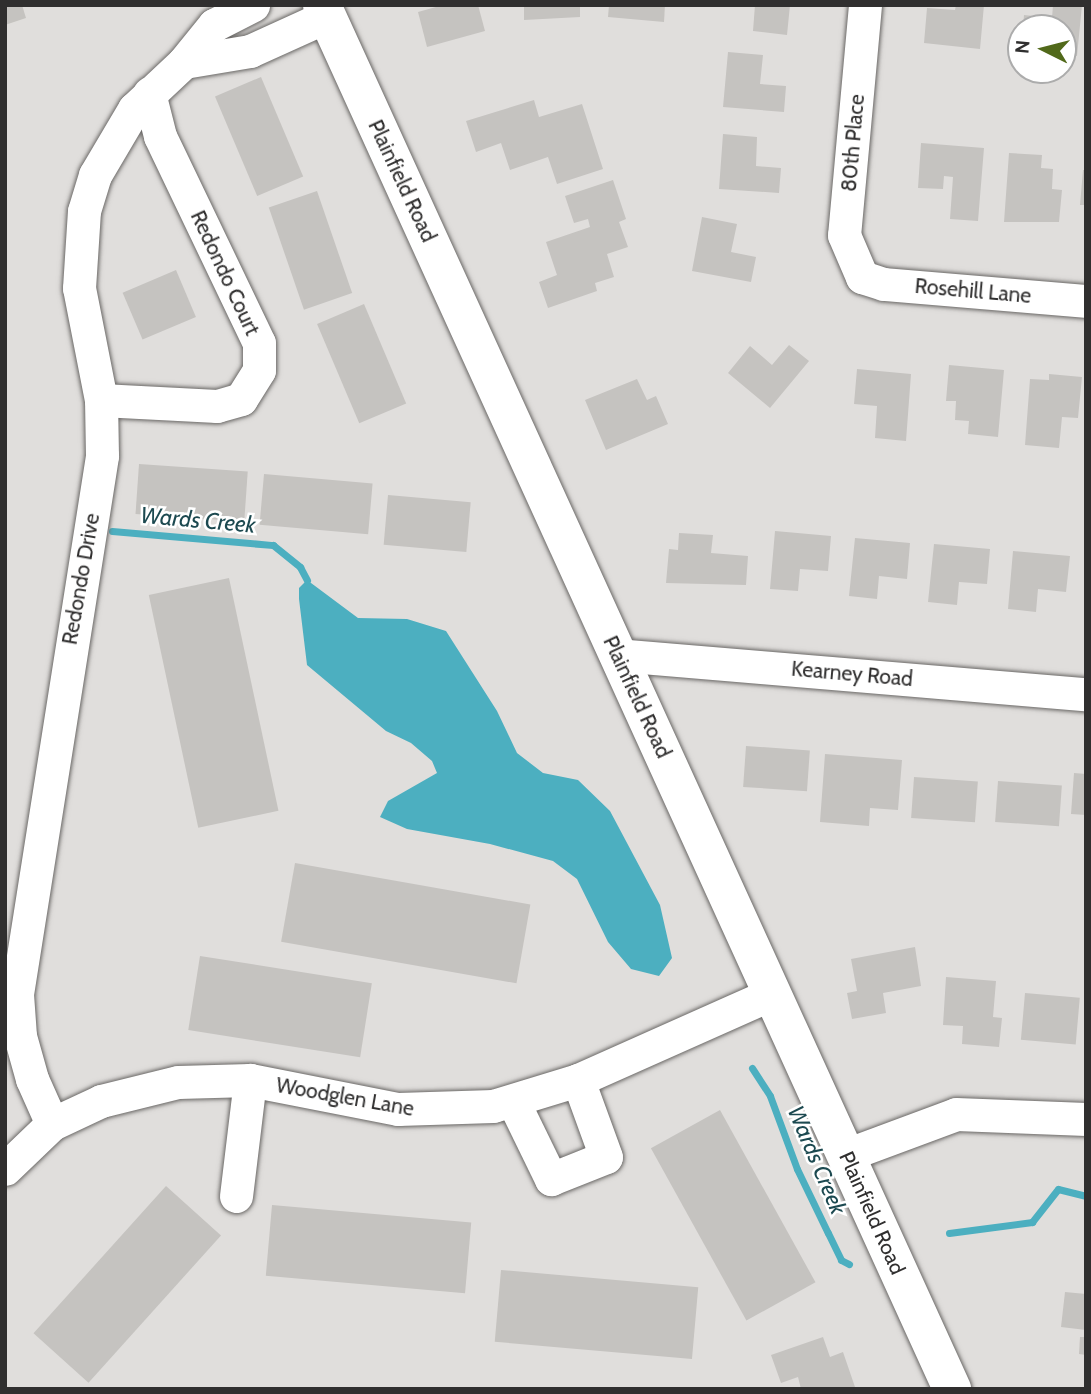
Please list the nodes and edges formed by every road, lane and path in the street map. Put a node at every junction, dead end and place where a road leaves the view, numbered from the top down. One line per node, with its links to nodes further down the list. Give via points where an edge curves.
1 (253, 5): 4 (street, Redondo Drive, via 214,25)
2 (865, 5): 6 (street, 80th Place, via 844,235)
3 (325, 11): 4 (street, via 250,51); 9 (main road, Plainfield Road)
4 (184, 62): 5 (street, Redondo Drive)
5 (149, 93): 8 (street, Redondo Drive, via 112,140 83,211 79,288); 8 (street, Redondo Court, via 160,136 259,343 259,370 241,399 217,406)
6 (862, 277): 7 (street, Rosehill Lane, via 884,284)
7 (1086, 301)
8 (101, 401): 11 (street, Redondo Drive, via 102,456)
9 (617, 655): 10 (street, Kearney Road); 12 (main road, Plainfield Road)
10 (1086, 694)
11 (15, 948): 17 (street, Redondo Drive, via 20,1036)
12 (773, 993): 14 (street, Woodglen Lane); 18 (main road, Plainfield Road)
13 (250, 1080): 15 (street, Woodglen Lane, via 397,1109 442,1111); 17 (street, Woodglen Lane, via 178,1082 101,1101); 20 (street)
14 (578, 1080): 15 (street, Woodglen Lane); 15 (street, via 606,1157 551,1179)
15 (513, 1101)
16 (1086, 1119): 18 (street, via 956,1114)
17 (52, 1124): 19 (street, Woodglen Lane)
18 (846, 1155): 21 (main road, Plainfield Road)
19 (5, 1169)
20 (236, 1196)
21 (952, 1389)

